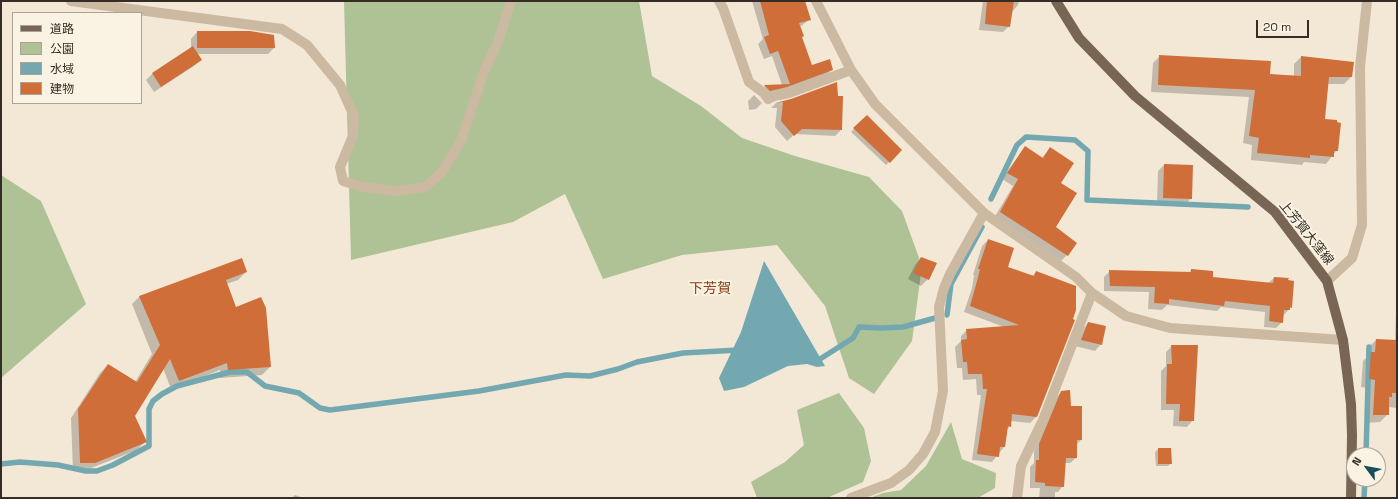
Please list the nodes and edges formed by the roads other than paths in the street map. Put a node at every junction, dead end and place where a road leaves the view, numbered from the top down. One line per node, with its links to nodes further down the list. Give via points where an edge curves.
1 (70, 1): 2 (street, via 282,29 307,45 340,85 354,116 353,136 340,167 343,181 363,187 397,191 425,187 442,172 461,141)
2 (511, 1)
3 (719, 1): 7 (street, via 724,8 749,82 768,99)
4 (816, 1): 7 (street)
5 (1056, 1): 9 (main road, 上芳賀大窪線, via 1079,38 1135,96 1275,212)
6 (1367, 1): 9 (street, via 1360,67 1362,225 1352,258)
7 (851, 70): 8 (street, via 875,104)
8 (984, 213): 10 (street, via 1076,277); 12 (street, via 950,274 939,307 943,392 935,432 923,454 909,470 891,483)
9 (1327, 281): 11 (main road, 上芳賀大窪線)
10 (1092, 293): 11 (street, via 1126,316 1170,328); 13 (street, via 1043,420 1021,466)
11 (1343, 340): 14 (main road, 上芳賀大窪線, via 1351,404)
12 (851, 498)
13 (1017, 498)
14 (1351, 498)

